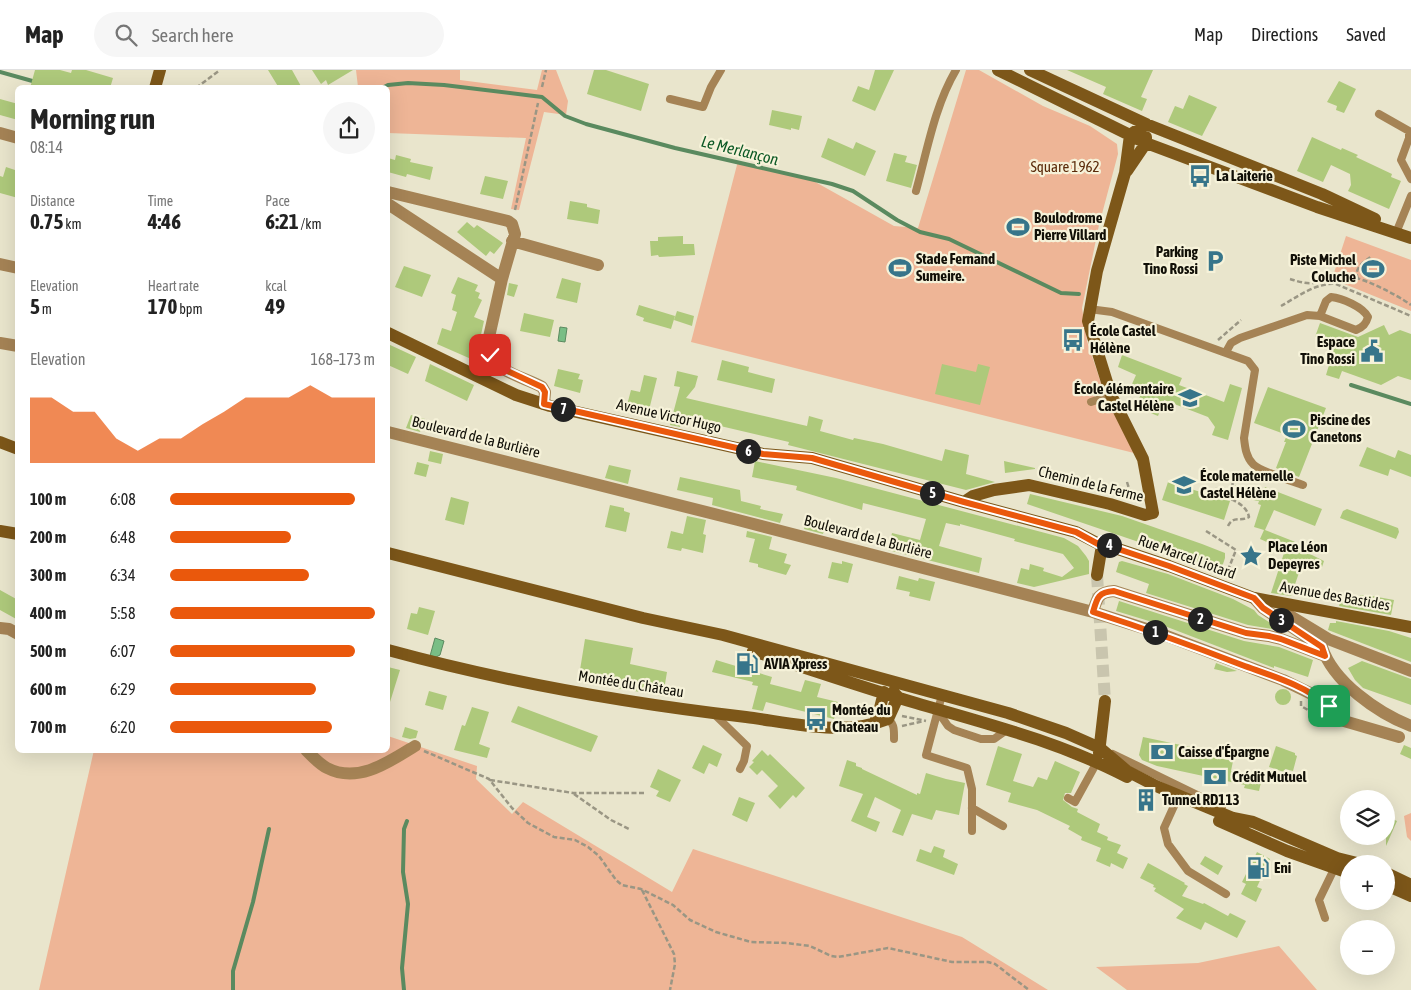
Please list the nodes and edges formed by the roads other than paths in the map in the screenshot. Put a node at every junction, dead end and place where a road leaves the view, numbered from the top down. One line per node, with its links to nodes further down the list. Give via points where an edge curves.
1 (721, 70): 5 (lane, via 704,107)
2 (956, 70): 14 (lane, via 936,118)
3 (998, 70): 9 (main road)
4 (1030, 70): 7 (main road)
5 (670, 99)
6 (1379, 114): 13 (lane, via 1409,131 1401,160)
7 (1146, 124): 9 (main road); 11 (main road); 18 (main road, via 1322,194)
8 (0, 133): 10 (street)
9 (1130, 135): 11 (main road); 12 (main road)
10 (15, 137)
11 (1146, 143): 12 (main road); 18 (main road, via 1317,207)
12 (1126, 173): 25 (main road)
13 (1411, 179)
14 (916, 191)
15 (390, 193): 20 (street, via 512,224 515,234)
16 (1411, 196): 18 (lane)
17 (390, 205): 24 (street)
18 (1396, 231): 19 (main road)
19 (1411, 237)
20 (512, 241): 22 (street); 24 (street)
21 (0, 264): 23 (street)
22 (598, 265)
23 (15, 267)
24 (502, 279): 33 (street, via 488,350 492,360 501,368 542,387)
25 (1089, 309): 30 (lane, via 1112,312); 31 (main road, via 1088,321)
26 (1320, 316): 26 (lane, via 1356,330 1362,328 1368,317 1365,310 1331,297); 30 (lane, via 1307,315 1240,338 1231,343)
27 (390, 333): 33 (main road, Avenue Victor Hugo, via 516,395)
28 (0, 343): 29 (street)
29 (15, 346)
30 (1226, 352): 37 (lane, via 1248,361 1255,370 1244,438 1252,463)
31 (1111, 394): 32 (lane); 38 (main road, Chemin de la Ferme, via 1143,459 1153,513 1145,515 1028,485 994,490)
32 (1091, 402)
33 (544, 404): 38 (main road, Avenue Victor Hugo, via 763,454 812,458)
34 (390, 433): 45 (street, Boulevard de la Burlière)
35 (0, 442): 36 (main road)
36 (15, 448)
37 (1303, 485)
38 (964, 502): 41 (main road, Avenue Victor Hugo, via 1076,532)
39 (0, 531): 40 (main road)
40 (15, 534)
41 (1103, 547): 43 (main road); 44 (main road, Rue Marcel Liotard, via 1169,566)
42 (390, 554): 46 (main road)
43 (1097, 575)
44 (1254, 598): 47 (main road, Avenue des Bastides); 51 (street, via 1263,608 1322,647); 52 (street, via 1328,639)
45 (1093, 612): 51 (street, via 1097,598 1114,591 1246,633 1281,639); 63 (street, Boulevard de la Burlière, via 1283,680 1320,698 1344,721)
46 (643, 618): 53 (main road, via 723,635); 55 (main road)
47 (1411, 626)
48 (0, 628): 49 (street)
49 (15, 632)
50 (390, 651): 59 (main road, Montée du Château, via 447,666 576,692)
51 (1325, 656): 61 (street, via 1343,681 1360,696)
52 (1411, 671)
53 (883, 678): 54 (main road); 55 (main road)
54 (921, 690): 55 (main road); 56 (main road)
55 (892, 694): 58 (main road); 60 (main road)
56 (942, 696): 58 (lane); 67 (main road, via 1008,713)
57 (1105, 701): 67 (main road)
58 (939, 711): 62 (main road); 62 (lane, via 948,726 981,739 994,739); 73 (lane, via 926,755 967,768)
59 (713, 713): 60 (main road, Montée du Château, via 842,728); 70 (lane, via 747,746)
60 (883, 722): 64 (lane)
61 (1411, 726)
62 (1008, 729): 65 (main road)
63 (1399, 737)
64 (894, 739)
65 (1048, 742): 67 (main road); 69 (main road)
66 (415, 746): 68 (street, via 364,773 347,774 327,768)
67 (1100, 748): 69 (main road); 72 (main road, via 1134,775); 74 (lane)
68 (310, 753)
69 (1097, 762): 71 (lane, via 1075,802); 72 (main road)
70 (740, 768)
71 (1068, 798)
72 (1178, 798): 74 (main road, via 1232,818); 77 (main road, via 1287,851); 83 (lane, via 1164,828 1168,844 1188,871)
73 (972, 808): 75 (lane); 76 (lane)
74 (1253, 822): 77 (main road)
75 (1003, 826)
76 (972, 831)
77 (1336, 864): 78 (main road); 79 (main road); 85 (lane, via 1319,900)
78 (1340, 864)
79 (1340, 867)
80 (1395, 878): 81 (main road)
81 (1411, 886)
82 (1395, 889): 84 (main road)
83 (1226, 894)
84 (1411, 896)
85 (1325, 918)

